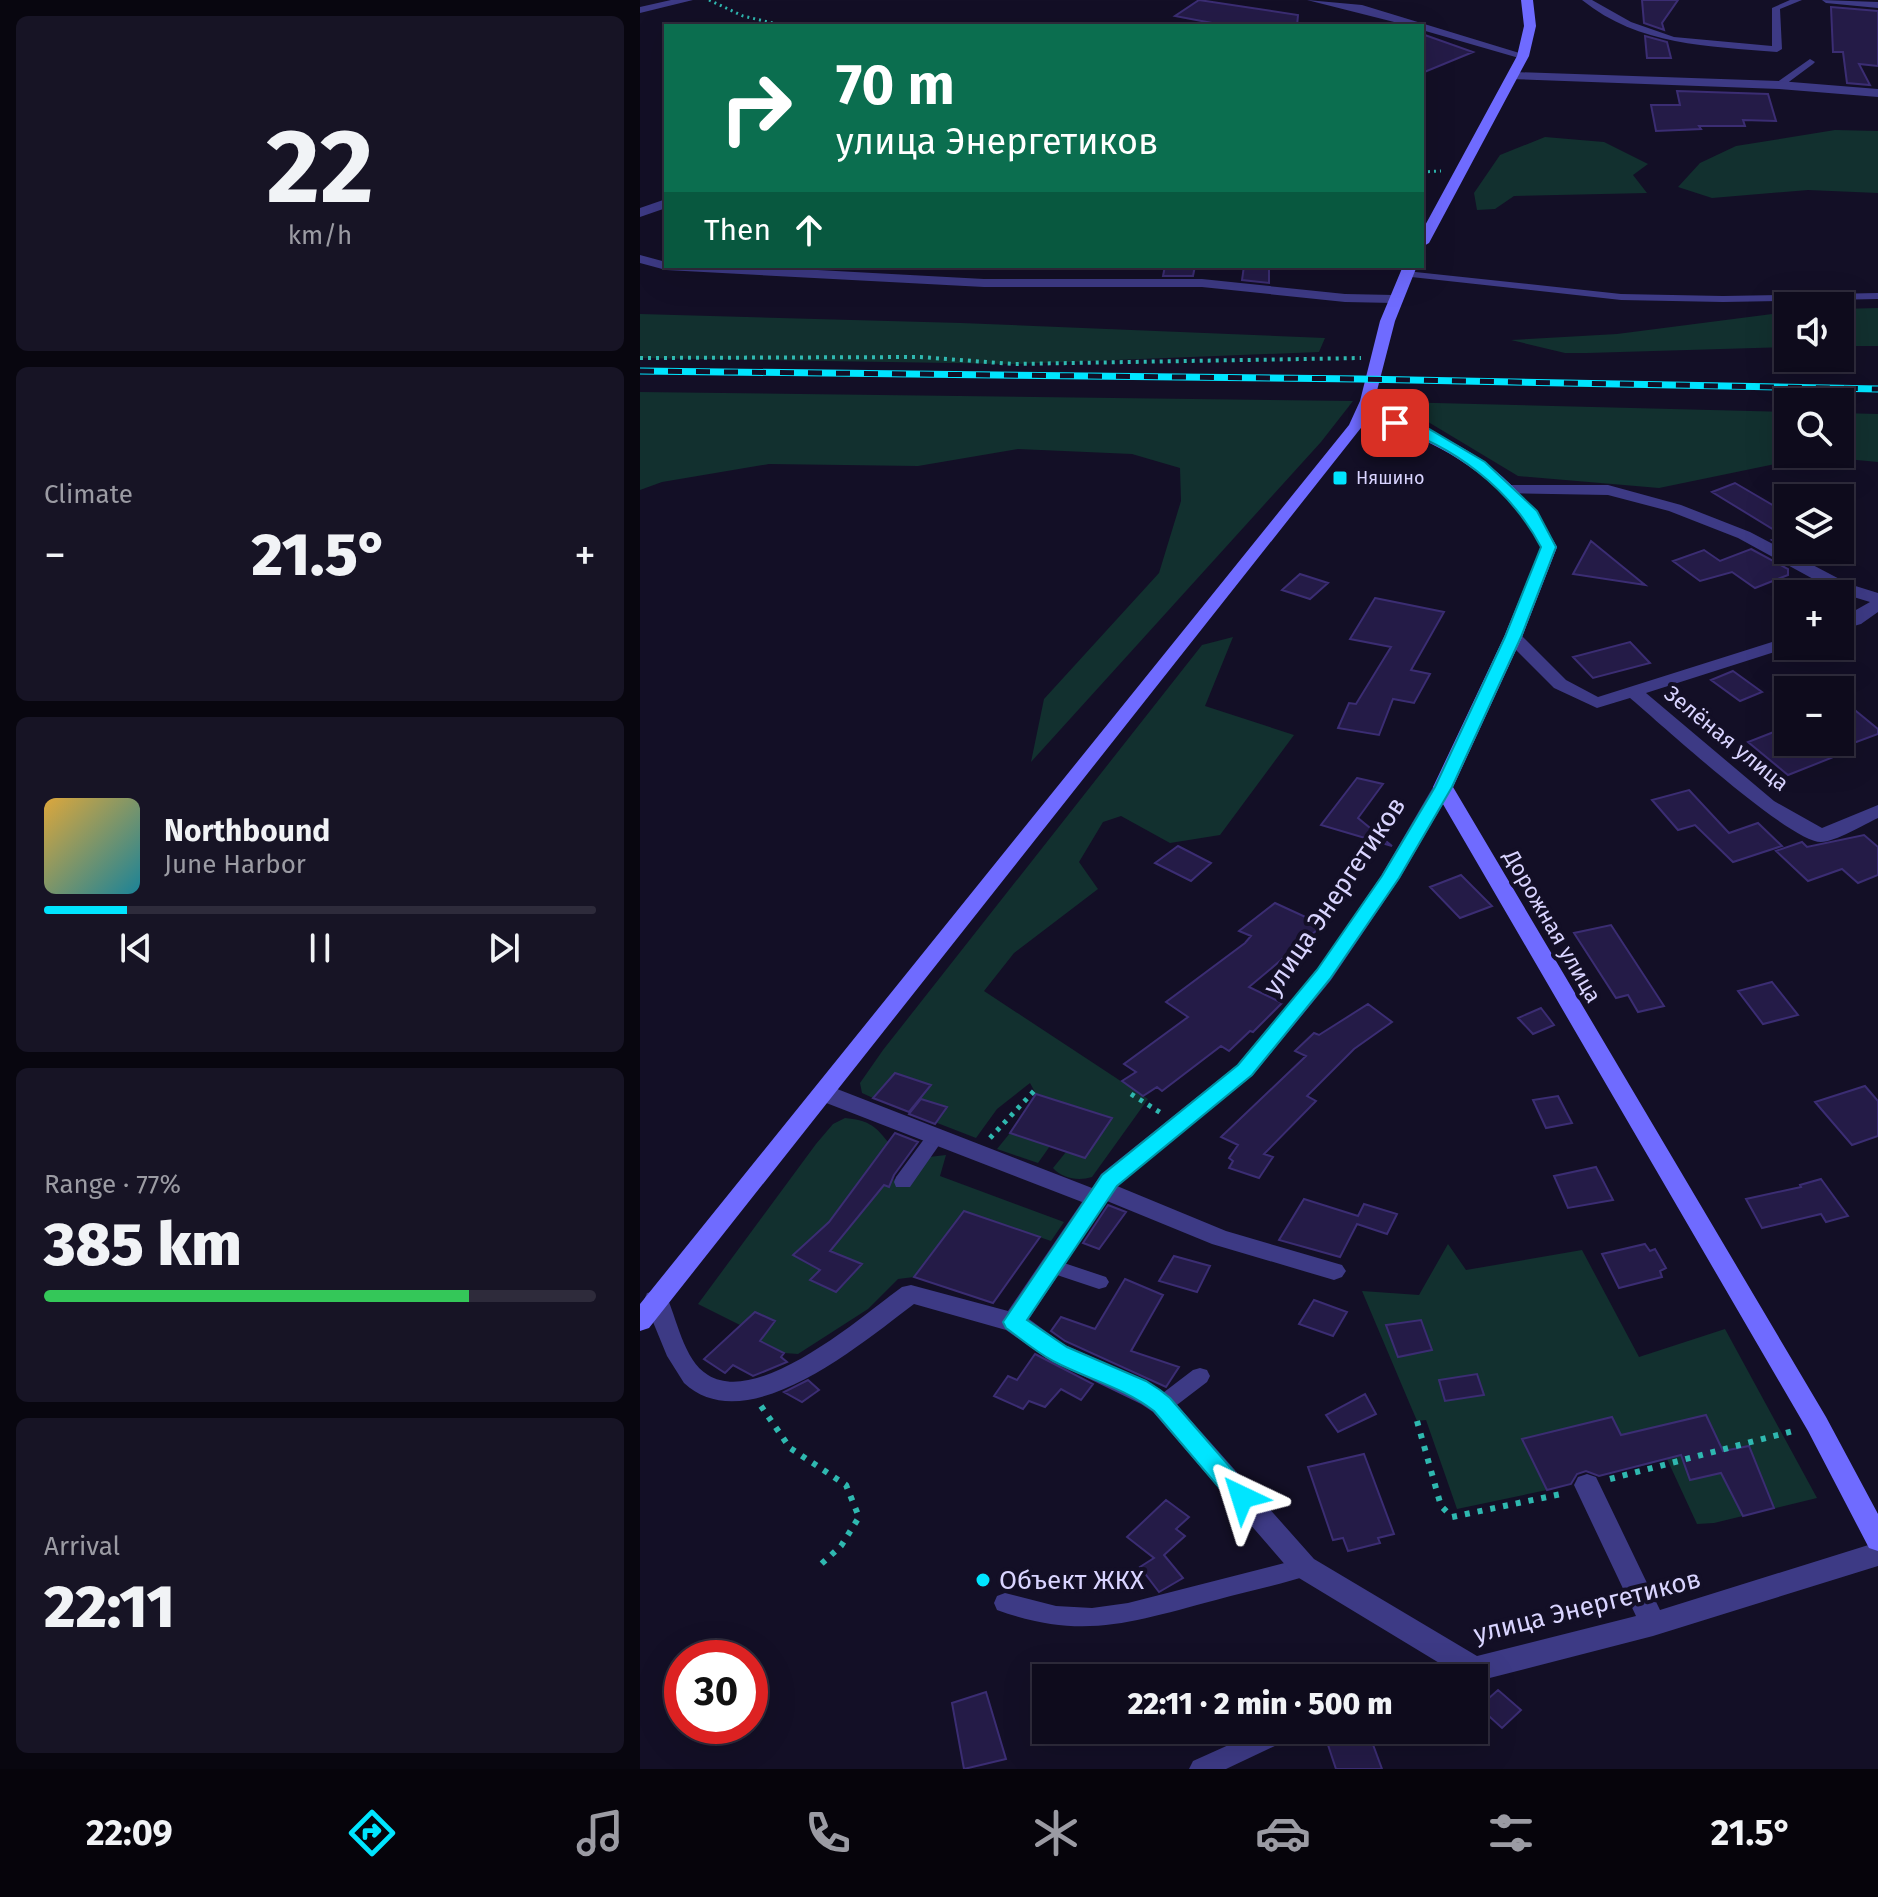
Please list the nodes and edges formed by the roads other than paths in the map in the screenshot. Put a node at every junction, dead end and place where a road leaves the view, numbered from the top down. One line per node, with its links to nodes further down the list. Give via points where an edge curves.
1 (687, 0): 8 (street)
2 (1313, 0): 9 (street)
3 (1527, 0): 11 (street, via 1530,26)
4 (1586, 0): 5 (lane, via 1628,24 1673,40 1777,49 1776,8)
5 (1798, 0)
6 (1826, 0): 7 (lane)
7 (1878, 5)
8 (640, 10)
9 (1415, 24)
10 (1424, 27): 11 (street)
11 (1523, 56): 13 (street)
12 (1810, 62): 14 (lane)
13 (1514, 76): 14 (street); 18 (street)
14 (1779, 85): 15 (street)
15 (1878, 93)
16 (664, 204): 17 (street)
17 (640, 213)
18 (1424, 239)
19 (640, 259): 20 (street)
20 (664, 265)
21 (702, 268): 24 (street, via 937,281 1202,283)
22 (1408, 270): 23 (lane, via 1632,297); 24 (street)
23 (1878, 296)
24 (1394, 299): 25 (street)
25 (1368, 403): 26 (street, via 1480,465); 34 (street)
26 (1507, 490): 27 (street, via 1608,490 1675,508 1744,535); 29 (street, via 1531,514 1549,547)
27 (1878, 602): 28 (street)
28 (1854, 620)
29 (1513, 637): 31 (street, via 1560,684 1597,703); 32 (street)
30 (1774, 647): 31 (street)
31 (1634, 692): 33 (street, Зелёная улица, via 1767,805 1821,836)
32 (1443, 787): 37 (street, улица Энергетиков, via 1324,975 1245,1070 1109,1180); 47 (street, Дорожная улица, via 1810,1411)
33 (1878, 811)
34 (824, 1093): 35 (street); 41 (street)
35 (936, 1136): 36 (lane); 37 (street)
36 (903, 1182)
37 (1100, 1194): 38 (street, улица Энергетиков); 39 (street, via 1220,1238)
38 (1052, 1266): 40 (lane); 43 (street, улица Энергетиков)
39 (1334, 1271)
40 (1099, 1282)
41 (656, 1300): 42 (street); 43 (street, via 697,1381 727,1393 753,1391 816,1360 911,1294)
42 (640, 1321)
43 (1014, 1322): 45 (street, улица Энергетиков, via 1059,1354 1138,1387)
44 (1200, 1376): 45 (lane)
45 (1162, 1405): 49 (street, улица Энергетиков)
46 (1587, 1485): 51 (street)
47 (1878, 1540)
48 (1878, 1554): 51 (street, улица Энергетиков)
49 (1304, 1567): 50 (lane, via 1092,1618 1056,1616); 52 (street, улица Энергетиков)
50 (1005, 1603)
51 (1653, 1624): 53 (street, улица Энергетиков)
52 (1466, 1664)
53 (1488, 1665)
54 (1255, 1744): 55 (lane)
55 (1201, 1769)

